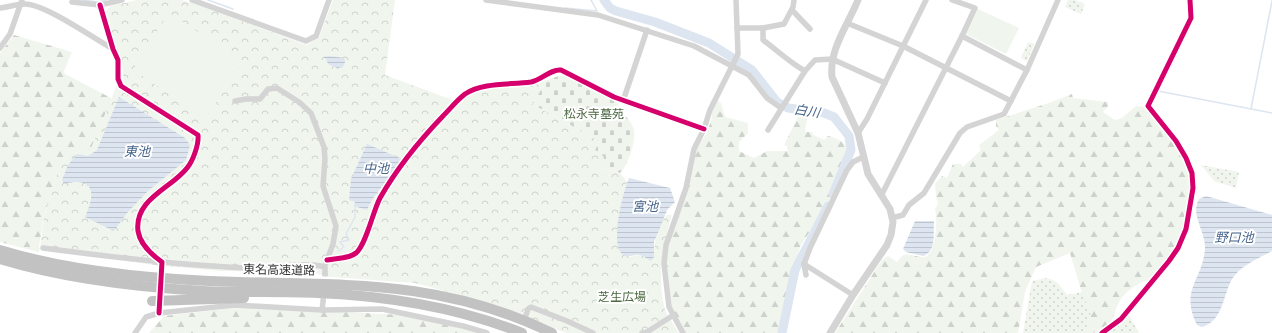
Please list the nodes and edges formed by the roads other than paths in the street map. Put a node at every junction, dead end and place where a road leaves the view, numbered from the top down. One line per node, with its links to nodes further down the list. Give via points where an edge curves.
1 (73, 0): 14 (street, via 72,2)
2 (122, 0): 14 (street)
3 (192, 0): 4 (street, via 306,41 316,36)
4 (329, 0)
5 (486, 0): 21 (street, via 598,15)
6 (736, 0): 18 (street)
7 (794, 0): 16 (street)
8 (858, 0): 17 (street)
9 (926, 0): 23 (street)
10 (952, 0): 22 (street, via 975,8)
11 (1058, 0): 29 (street)
12 (1190, 0): 64 (street, via 1192,18 1148,106 1176,141 1192,174 1193,188 1186,229 1169,261 1121,320)
13 (21, 2): 15 (street); 24 (street, via 10,34); 25 (street, via 53,14)
14 (100, 6): 25 (street)
15 (0, 8)
16 (792, 10): 19 (street, via 784,24); 20 (street)
17 (847, 23): 23 (street); 26 (street)
18 (737, 28): 19 (street); 27 (street, via 738,54)
19 (763, 28): 30 (street, via 763,40 786,60)
20 (810, 29)
21 (647, 30): 27 (street, via 694,46); 33 (street)
22 (962, 36): 28 (street); 29 (street)
23 (903, 46): 28 (street); 31 (street)
24 (0, 48)
25 (113, 49): 46 (street, via 118,60 118,79 121,86 198,135 188,166 150,200 138,221 138,233 142,242 154,257)
26 (832, 59): 30 (street, via 815,60); 31 (street); 38 (street, via 834,84)
27 (732, 65): 35 (street, via 749,75 767,98); 36 (street, via 710,110)
28 (946, 68): 34 (street); 40 (street)
29 (1027, 70): 34 (street)
30 (805, 71): 35 (street)
31 (885, 83): 38 (street)
32 (235, 101): 45 (street, via 260,99 268,89 277,88 311,113 324,147 326,159 323,186 336,226)
33 (623, 101): 36 (street); 45 (street, via 561,70 556,70 536,81 505,84 464,95 408,156 381,197 358,251 350,256)
34 (1011, 101): 41 (street, via 1004,114 968,127 960,133 924,193 903,215)
35 (781, 108): 37 (street)
36 (704, 129): 55 (street, via 694,149 686,188 666,245 664,271)
37 (768, 130)
38 (858, 133): 39 (street)
39 (862, 157): 40 (street, via 868,174); 47 (street, via 853,162 847,170)
40 (882, 194): 41 (street)
41 (892, 218): 50 (street, via 889,240)
42 (43, 248): 46 (street)
43 (0, 250): 59 (highway, 東名高速道路, via 76,266 167,278 375,286 430,292 495,309)
44 (0, 259): 51 (highway, 東名高速道路, via 82,277 159,287)
45 (327, 260): 46 (street, via 325,270 305,265 248,268)
46 (162, 262): 48 (street)
47 (804, 264): 49 (street); 50 (street)
48 (162, 271)
49 (806, 274)
50 (853, 295): 63 (street)
51 (320, 297): 52 (highway, via 278,297); 53 (street); 58 (highway, 東名高速道路, via 384,298 437,307)
52 (157, 307): 53 (street, via 235,305); 56 (street)
53 (322, 310): 57 (street, via 382,310)
54 (526, 315): 60 (street, via 531,307)
55 (672, 316): 61 (street); 62 (street)
56 (135, 333)
57 (487, 333)
58 (522, 333)
59 (552, 333)
60 (593, 333)
61 (642, 333)
62 (683, 333)
63 (830, 333)
64 (1102, 333)

